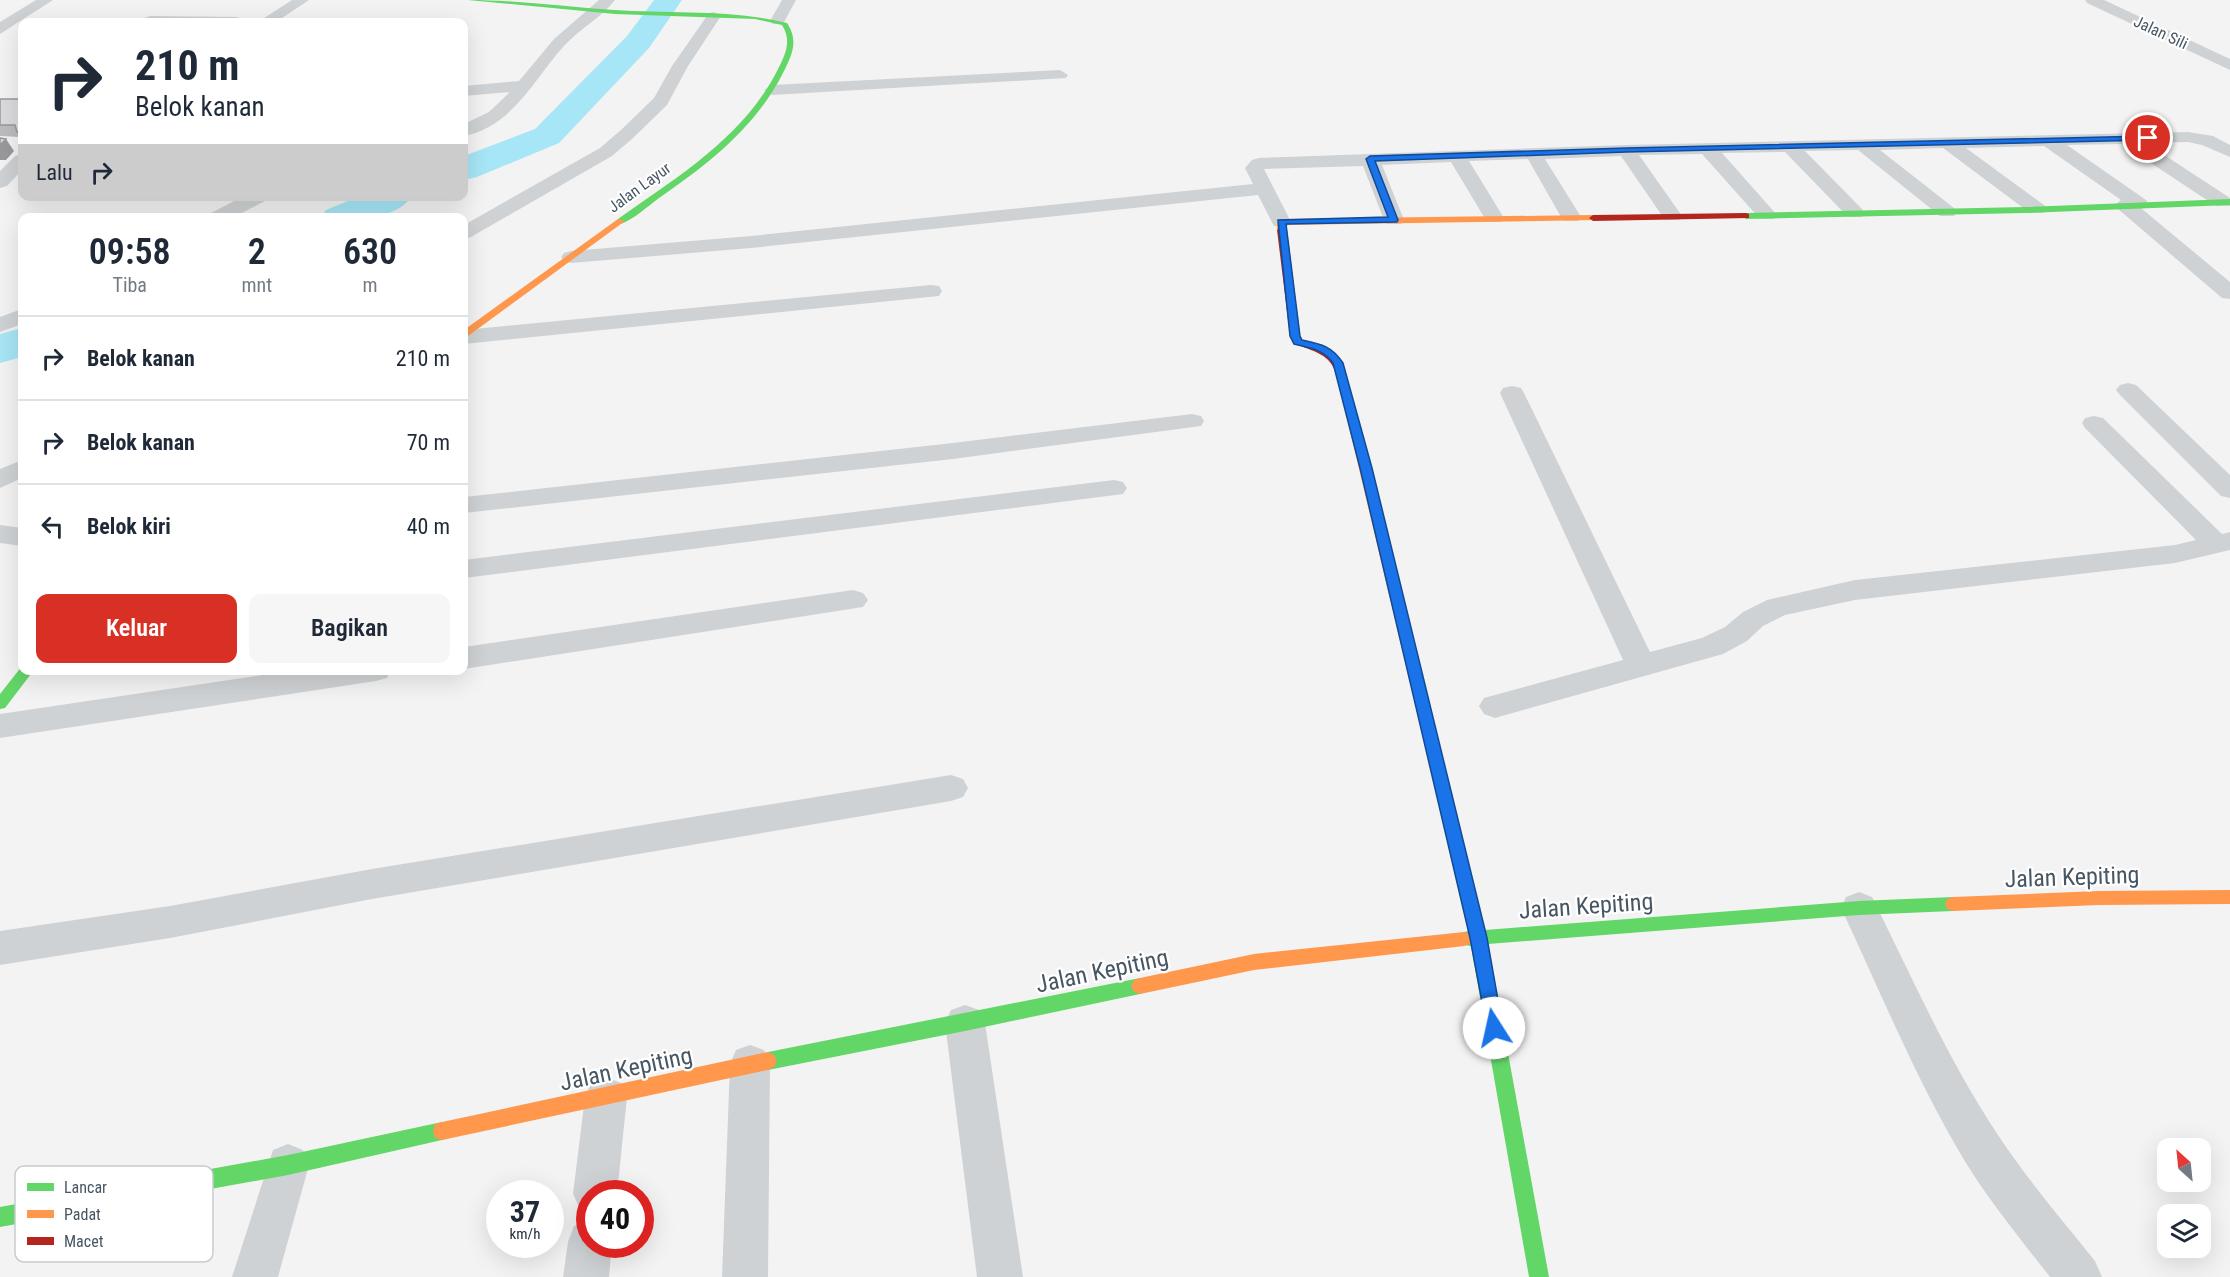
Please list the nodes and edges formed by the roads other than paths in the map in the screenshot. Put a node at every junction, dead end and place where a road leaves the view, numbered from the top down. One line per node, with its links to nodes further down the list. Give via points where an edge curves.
1 (46, 0): 12 (street)
2 (284, 0): 9 (street)
3 (302, 0): 10 (street)
4 (471, 0): 7 (street)
5 (789, 0): 11 (street)
6 (2092, 0): 13 (street, Jalan Sili)
7 (606, 8): 8 (street); 15 (street, via 575,26)
8 (705, 15): 11 (street); 46 (street, via 661,101 627,134 606,152)
9 (255, 18)
10 (273, 18)
11 (778, 21): 16 (street, Jalan Layur, via 792,34 792,44)
12 (0, 29)
13 (2230, 65)
14 (1060, 75): 16 (street)
15 (524, 86): 17 (street); 18 (street, via 495,116)
16 (772, 90): 47 (street, Jalan Layur, via 756,113 716,152)
17 (468, 91)
18 (468, 129)
19 (2127, 139): 20 (street); 26 (street, via 2199,138); 34 (street)
20 (2045, 141): 21 (street); 35 (street)
21 (1948, 143): 22 (street); 36 (street)
22 (1864, 146): 23 (street); 37 (street)
23 (1791, 148): 24 (street); 39 (street)
24 (1708, 149): 25 (street); 40 (street)
25 (1626, 150): 27 (street); 41 (street)
26 (2230, 152)
27 (1533, 153): 28 (street); 42 (street)
28 (1456, 156): 29 (street); 43 (street)
29 (1370, 159): 31 (street, via 1258,164 1254,168); 44 (street)
30 (18, 167): 32 (street)
31 (1264, 189): 45 (street); 47 (street, via 751,242)
32 (4, 191)
33 (250, 201): 38 (street)
34 (2226, 202): 35 (street)
35 (2132, 204): 36 (street); 49 (street)
36 (2037, 209): 37 (street)
37 (1947, 212): 39 (street)
38 (226, 213)
39 (1855, 213): 40 (street)
40 (1767, 215): 41 (street)
41 (1672, 216): 42 (street)
42 (1571, 217): 43 (street)
43 (1494, 218): 44 (street)
44 (1394, 220): 45 (street)
45 (1281, 222): 78 (street, via 1298,342 1321,347 1332,353 1338,363)
46 (468, 231)
47 (571, 256): 52 (street, Jalan Layur)
48 (931, 291): 53 (street)
49 (2230, 293)
50 (18, 318): 51 (street)
51 (0, 325)
52 (468, 332)
53 (468, 335)
54 (2128, 390): 61 (street)
55 (1512, 393): 69 (street)
56 (1192, 421): 62 (street)
57 (2094, 423): 65 (street)
58 (18, 470): 59 (street)
59 (0, 480)
60 (1114, 488): 66 (street)
61 (2230, 490)
62 (468, 505)
63 (0, 534): 64 (street)
64 (18, 536)
65 (2224, 543): 69 (street, via 2175,554 1855,590 1777,607 1713,646)
66 (468, 569)
67 (854, 600): 68 (street)
68 (468, 657)
69 (1641, 666): 73 (street)
70 (23, 675): 72 (street)
71 (342, 675): 74 (street)
72 (0, 704)
73 (1495, 706)
74 (0, 726)
75 (951, 788): 79 (street)
76 (2230, 897): 77 (street, Jalan Kepiting)
77 (1859, 908): 78 (street, Jalan Kepiting); 94 (street, via 1971,1131 2020,1203)
78 (1478, 938): 80 (street, Jalan Kepiting, via 1254,962); 93 (street)
79 (0, 948)
80 (965, 1023): 81 (street, Jalan Kepiting); 92 (street)
81 (750, 1064): 82 (street, Jalan Kepiting); 91 (street)
82 (606, 1097): 83 (street, Jalan Kepiting); 85 (street)
83 (288, 1165): 84 (street, Jalan Kepiting); 89 (street)
84 (213, 1179)
85 (597, 1180)
86 (15, 1214): 87 (street, Jalan Kepiting)
87 (0, 1217)
88 (588, 1258): 90 (street)
89 (255, 1277)
90 (586, 1277)
91 (745, 1277)
92 (1000, 1277)
93 (1539, 1277)
94 (2079, 1277)

